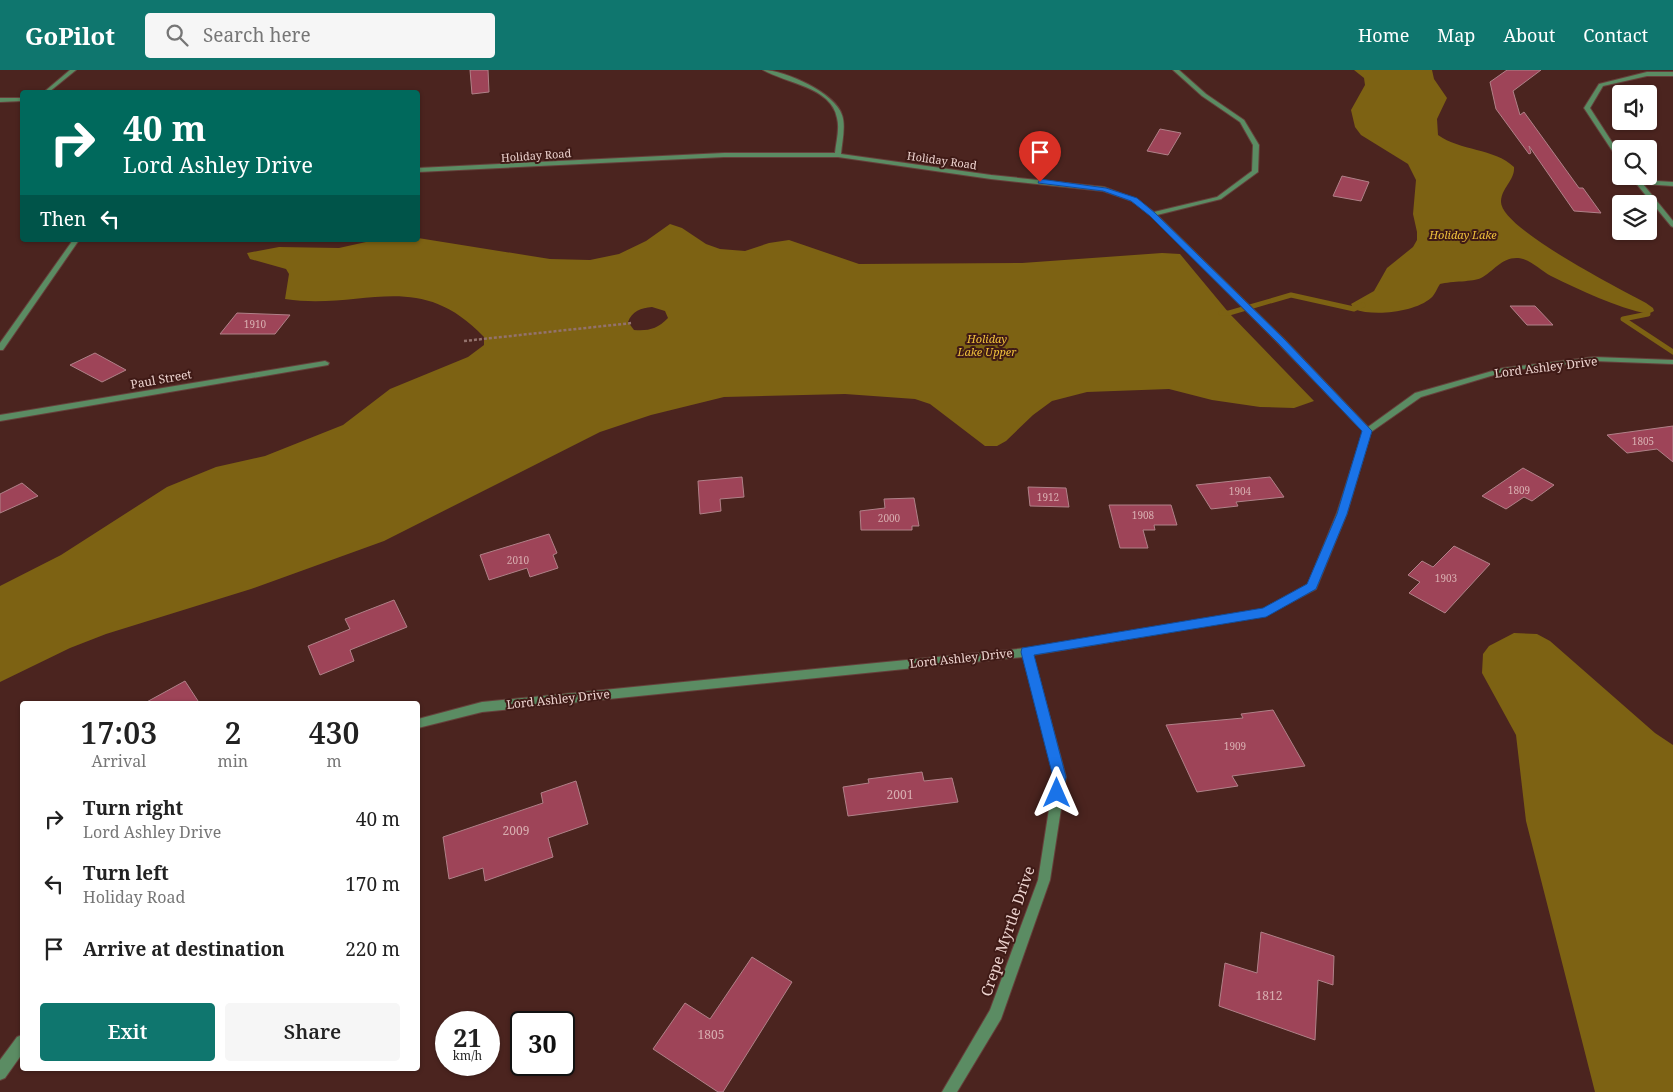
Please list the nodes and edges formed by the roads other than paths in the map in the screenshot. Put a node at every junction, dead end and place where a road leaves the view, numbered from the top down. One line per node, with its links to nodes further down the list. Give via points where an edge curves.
1 (74, 70): 5 (street)
2 (766, 70): 9 (street, via 813,89 834,103 840,116)
3 (1176, 70): 14 (street, via 1204,95 1242,121 1256,146 1254,172 1219,198)
4 (1673, 74): 8 (street, via 1647,74 1602,85 1587,108)
5 (49, 90)
6 (0, 100): 7 (street)
7 (20, 100)
8 (1612, 146)
9 (838, 155): 10 (street, Holiday Road, via 724,155); 14 (street, Holiday Road, via 1104,189 1134,200)
10 (420, 170)
11 (1657, 182): 12 (street)
12 (1673, 184)
13 (1640, 185): 15 (street)
14 (1153, 214): 21 (street, Holiday Road)
15 (1673, 225)
16 (75, 242): 17 (street)
17 (0, 348)
18 (1673, 362): 21 (street, Lord Ashley Drive, via 1594,359 1503,370 1418,395)
19 (325, 363): 20 (street, Paul Street)
20 (0, 418)
21 (1367, 431): 22 (street, Lord Ashley Drive, via 1342,514 1312,586 1266,612)
22 (1027, 652): 23 (street, Lord Ashley Drive, via 482,707); 26 (street, Crepe Myrtle Drive, via 1060,777 1044,880 996,1014)
23 (420, 722)
24 (20, 1045): 25 (street)
25 (0, 1073)
26 (949, 1092)

